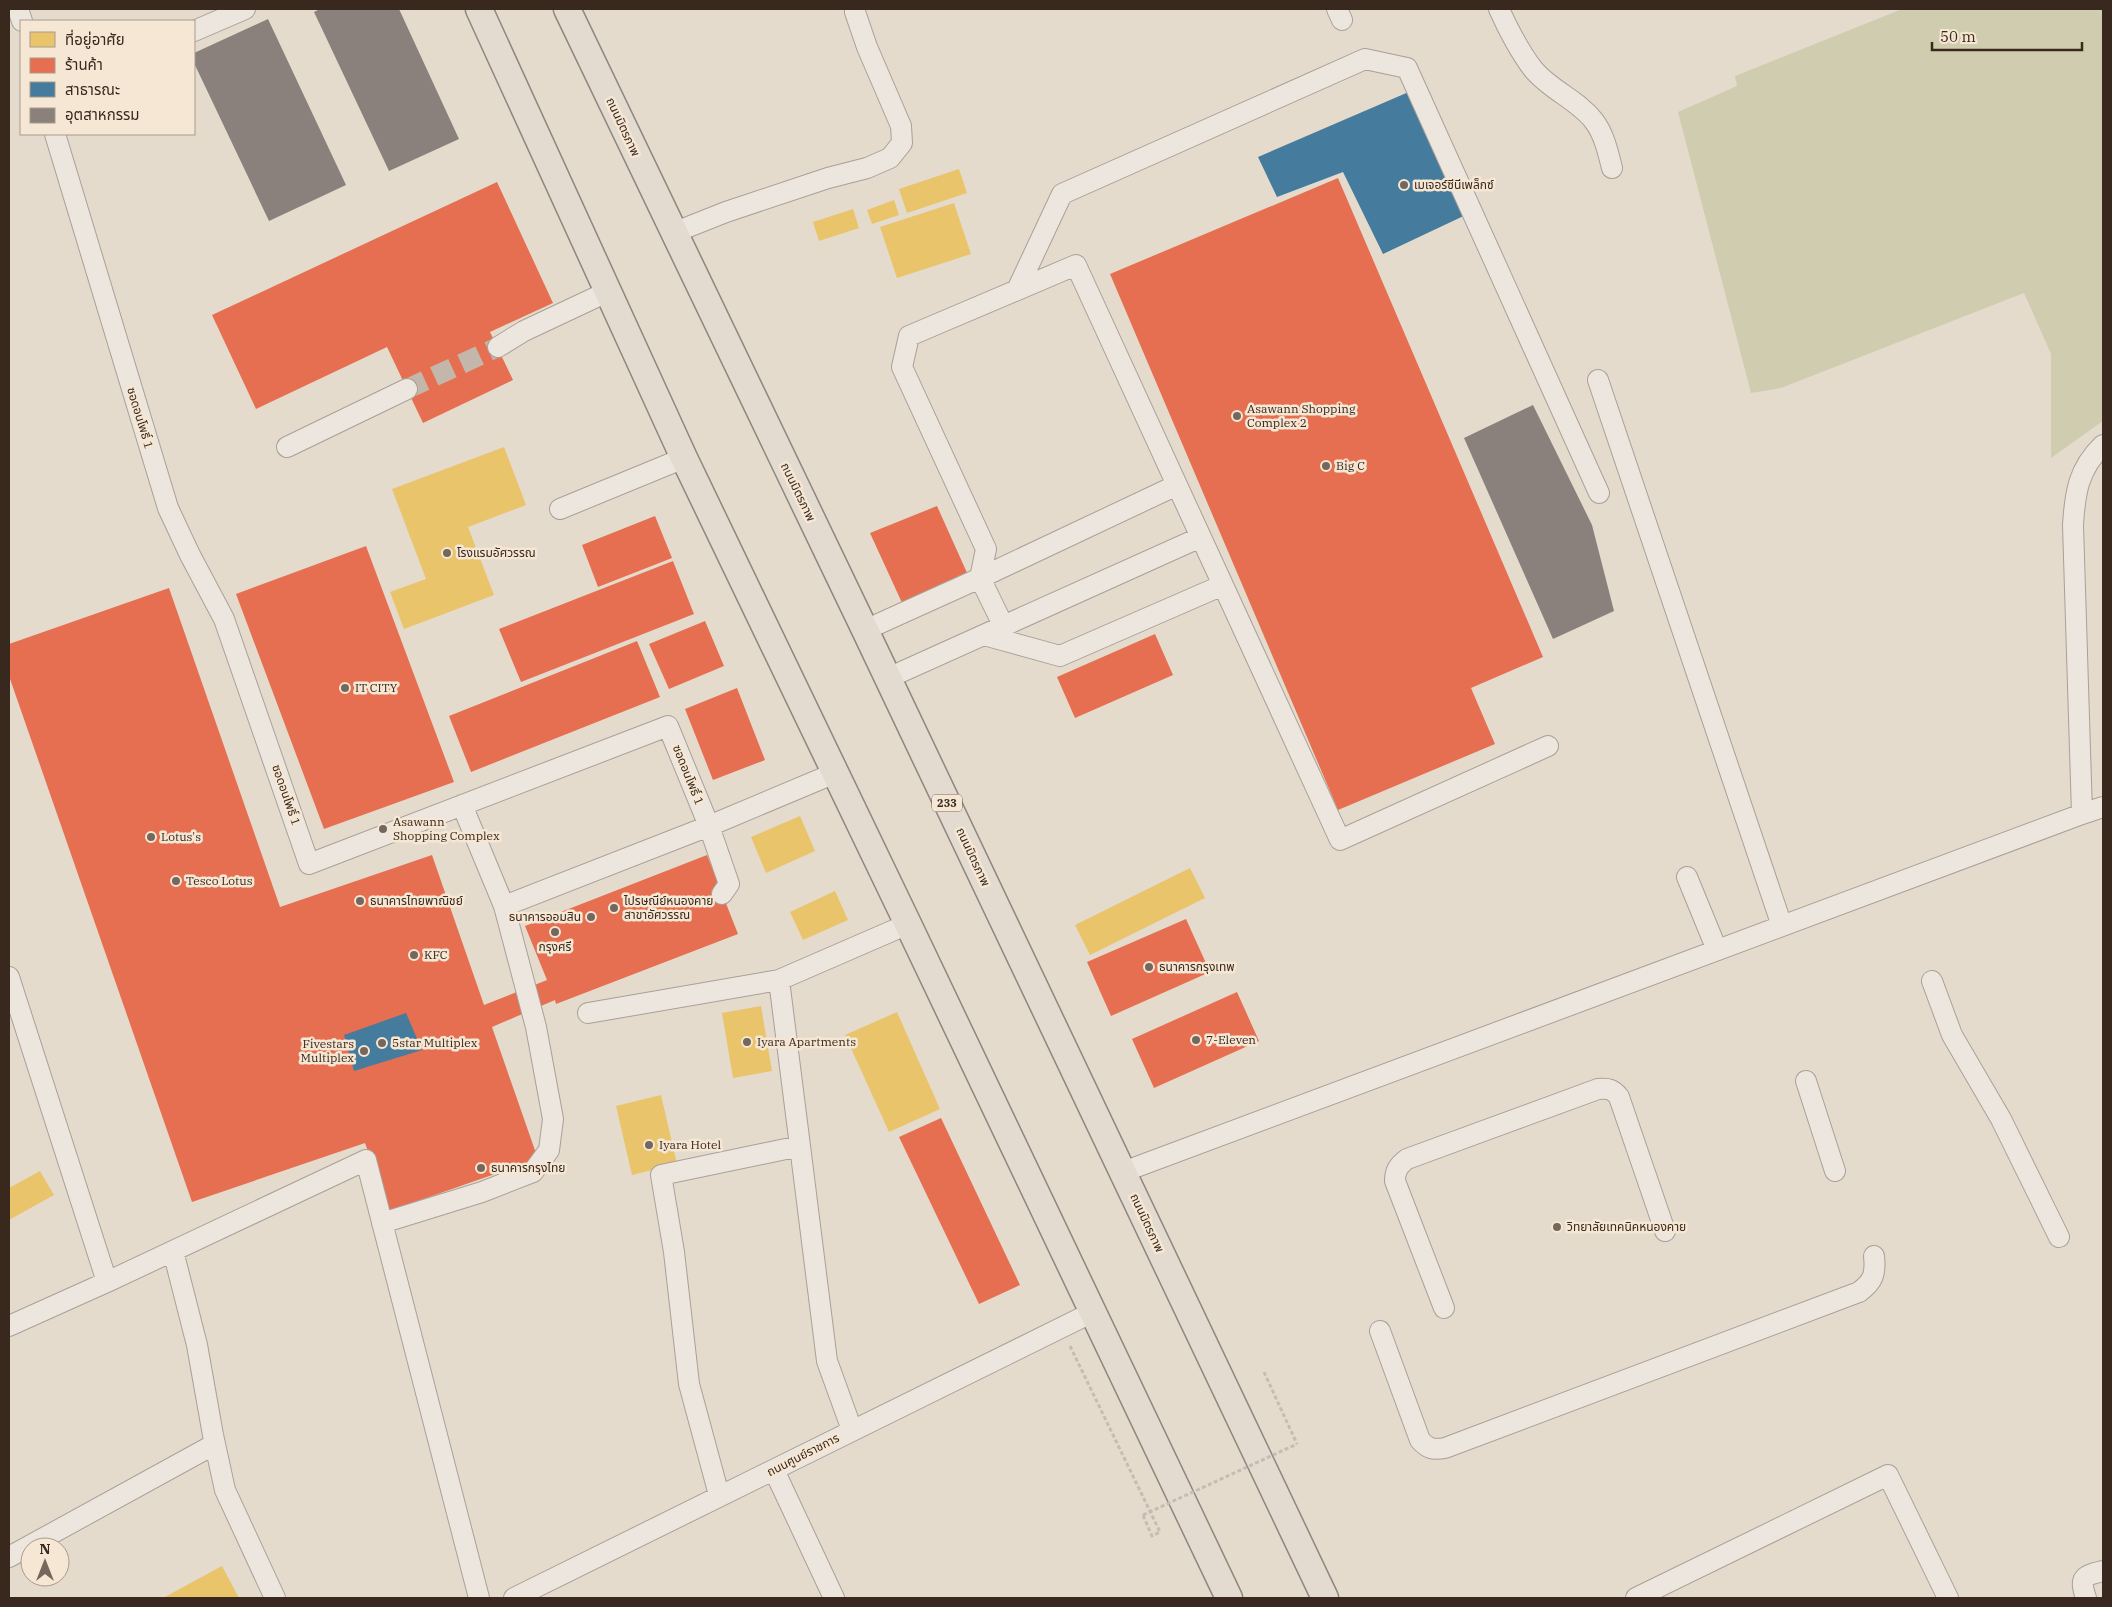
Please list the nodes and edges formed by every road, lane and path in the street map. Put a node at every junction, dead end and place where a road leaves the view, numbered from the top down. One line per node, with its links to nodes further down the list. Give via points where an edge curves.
1 (245, 9): 6 (street)
2 (479, 9): 11 (main road)
3 (567, 9): 9 (main road, ถนนมิตรภาพ / 233)
4 (1499, 9): 8 (street, via 1533,68 1594,122)
5 (855, 12): 9 (street, via 900,126 902,143 890,158 726,212)
6 (195, 31)
7 (55, 135): 30 (street, ซอดอนโพธิ์ 1, via 168,508 224,619 309,864)
8 (1612, 168)
9 (674, 233): 25 (main road, ถนนมิตรภาพ / 233)
10 (1017, 290): 18 (street, via 1076,265); 19 (street, via 1062,194 1365,59 1407,68); 22 (street, via 909,336 902,367 986,549)
11 (607, 292): 12 (street, via 524,331); 17 (main road)
12 (498, 347)
13 (1598, 380): 38 (street)
14 (407, 389): 16 (street)
15 (2103, 445): 32 (street, via 2082,472 2074,506)
16 (287, 447)
17 (684, 458): 20 (street); 29 (main road)
18 (1177, 486): 21 (street); 22 (street)
19 (1599, 493)
20 (560, 509)
21 (1201, 538): 23 (street); 24 (street)
22 (980, 578): 24 (street); 25 (street)
23 (1223, 585): 26 (street, via 1060,656); 28 (street, via 1340,840)
24 (1004, 626): 26 (street)
25 (865, 630): 27 (main road, ถนนมิตรภาพ / 233)
26 (984, 636): 27 (street)
27 (888, 678): 48 (main road, ถนนมิตรภาพ / 233)
28 (1548, 746)
29 (835, 773): 33 (street); 37 (main road)
30 (462, 805): 33 (street, ซอดอนโพธิ์ 1, via 668,726); 36 (street)
31 (2103, 807): 32 (street)
32 (2082, 814): 38 (street)
33 (709, 826): 35 (street, via 729,884); 36 (street)
34 (1687, 877): 39 (street)
35 (722, 894)
36 (504, 906): 49 (street, via 536,1027 553,1119 549,1150 533,1172 482,1192)
37 (908, 924): 41 (street); 56 (main road)
38 (1782, 926): 39 (street)
39 (1717, 950): 48 (street)
40 (9, 977): 44 (street)
41 (779, 980): 43 (street); 46 (street)
42 (1932, 981): 51 (street, via 1952,1034 2001,1119)
43 (588, 1013)
44 (17, 1031): 54 (street)
45 (1806, 1081): 47 (street)
46 (800, 1146): 61 (street, via 827,1361); 64 (street, via 661,1175 674,1252 689,1384)
47 (1836, 1171)
48 (1123, 1172): 72 (main road, ถนนมิตรภาพ / 233)
49 (382, 1223): 52 (street, via 366,1160); 68 (street)
50 (1665, 1231): 55 (street, via 1619,1097 1614,1090 1598,1089 1400,1164 1395,1181)
51 (2059, 1237)
52 (173, 1251): 54 (street); 62 (street, via 198,1345)
53 (1874, 1256): 59 (street, via 1876,1271 1870,1284 1859,1292 1434,1450 1420,1440)
54 (107, 1282): 57 (street)
55 (1444, 1308)
56 (1093, 1312): 58 (street, ถนนศูนย์ราชการ); 71 (main road)
57 (9, 1326)
58 (1062, 1328): 60 (path, bridge, via 1160,1532 1152,1536 1142,1515 1297,1444); 61 (street, ถนนศูนย์ราชการ)
59 (1380, 1331)
60 (1264, 1372)
61 (852, 1430): 63 (street, ถนนศูนย์ราชการ)
62 (215, 1444): 65 (street); 67 (street, via 225,1490)
63 (774, 1470): 64 (street, ถนนศูนย์ราชการ); 70 (street)
64 (719, 1495): 69 (street, ถนนศูนย์ราชการ)
65 (9, 1557)
66 (2103, 1571): 75 (street, via 2088,1574 2082,1579)
67 (276, 1598)
68 (478, 1598)
69 (514, 1598)
70 (834, 1598)
71 (1230, 1598)
72 (1325, 1598)
73 (1636, 1598): 74 (street, via 1888,1475)
74 (1948, 1598)
75 (2086, 1598)

